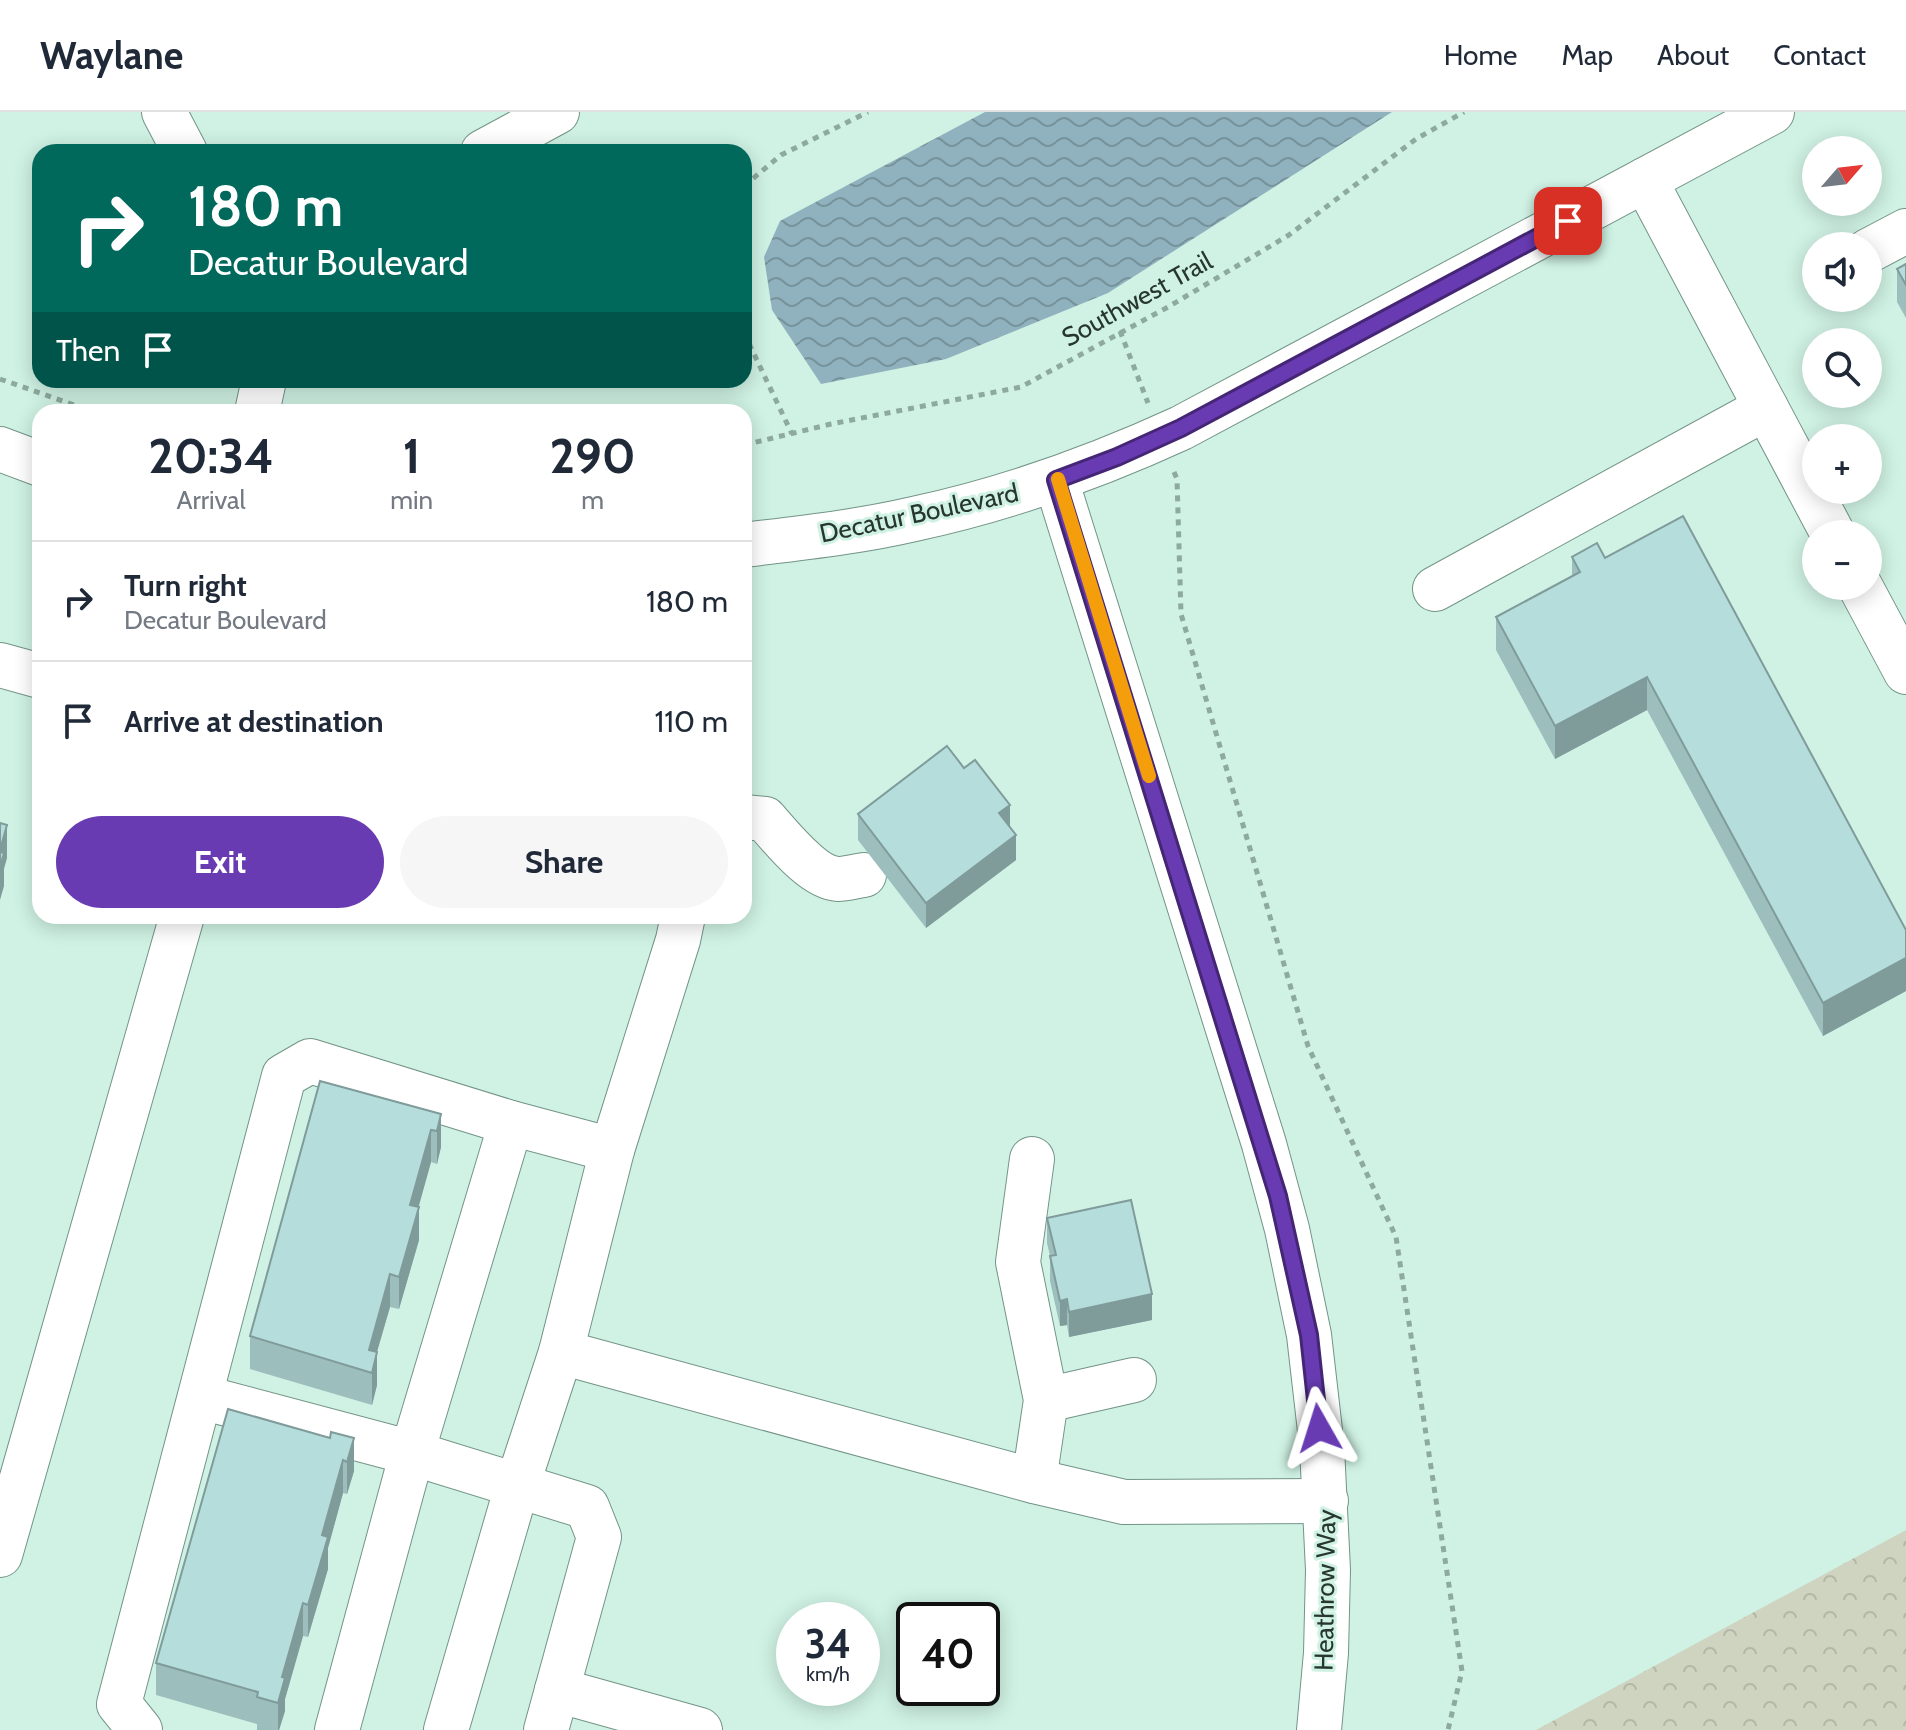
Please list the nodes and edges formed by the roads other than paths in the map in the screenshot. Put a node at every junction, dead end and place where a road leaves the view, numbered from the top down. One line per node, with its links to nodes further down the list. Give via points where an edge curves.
1 (557, 112): 3 (street)
2 (1772, 112): 4 (street, Decatur Boulevard)
3 (498, 144)
4 (1645, 180): 7 (street); 10 (street, Decatur Boulevard, via 1181,428)
5 (1906, 231): 6 (street)
6 (1882, 244)
7 (1766, 408): 11 (street); 13 (street)
8 (0, 449): 9 (street)
9 (32, 461)
10 (1056, 480): 12 (street, Decatur Boulevard, via 911,520); 32 (street, Heathrow Way, via 1278,1196 1309,1335)
11 (1826, 520)
12 (752, 544)
13 (1435, 589)
14 (1867, 600): 16 (street)
15 (0, 665): 17 (street)
16 (1906, 672)
17 (32, 674)
18 (752, 818): 19 (street, via 765,819 815,868 836,879)
19 (864, 875)
20 (180, 924): 33 (street)
21 (681, 924): 23 (street)
22 (511, 1123): 23 (street); 27 (street, via 310,1061 284,1076); 29 (street)
23 (612, 1150): 25 (street)
24 (1032, 1159): 28 (street, via 1018,1262)
25 (561, 1352): 30 (street); 31 (street)
26 (1134, 1380): 28 (street)
27 (201, 1397): 29 (street); 35 (street, via 119,1704)
28 (1046, 1400): 30 (street)
29 (412, 1453): 31 (street); 36 (street)
30 (1034, 1481): 32 (street, via 1124,1502)
31 (518, 1483): 34 (street, via 587,1507 599,1537); 37 (street)
32 (1326, 1501): 39 (street, Heathrow Way, via 1326,1653)
33 (0, 1555)
34 (551, 1710): 38 (street)
35 (140, 1730)
36 (337, 1730)
37 (446, 1730)
38 (700, 1730)
39 (1319, 1730)

